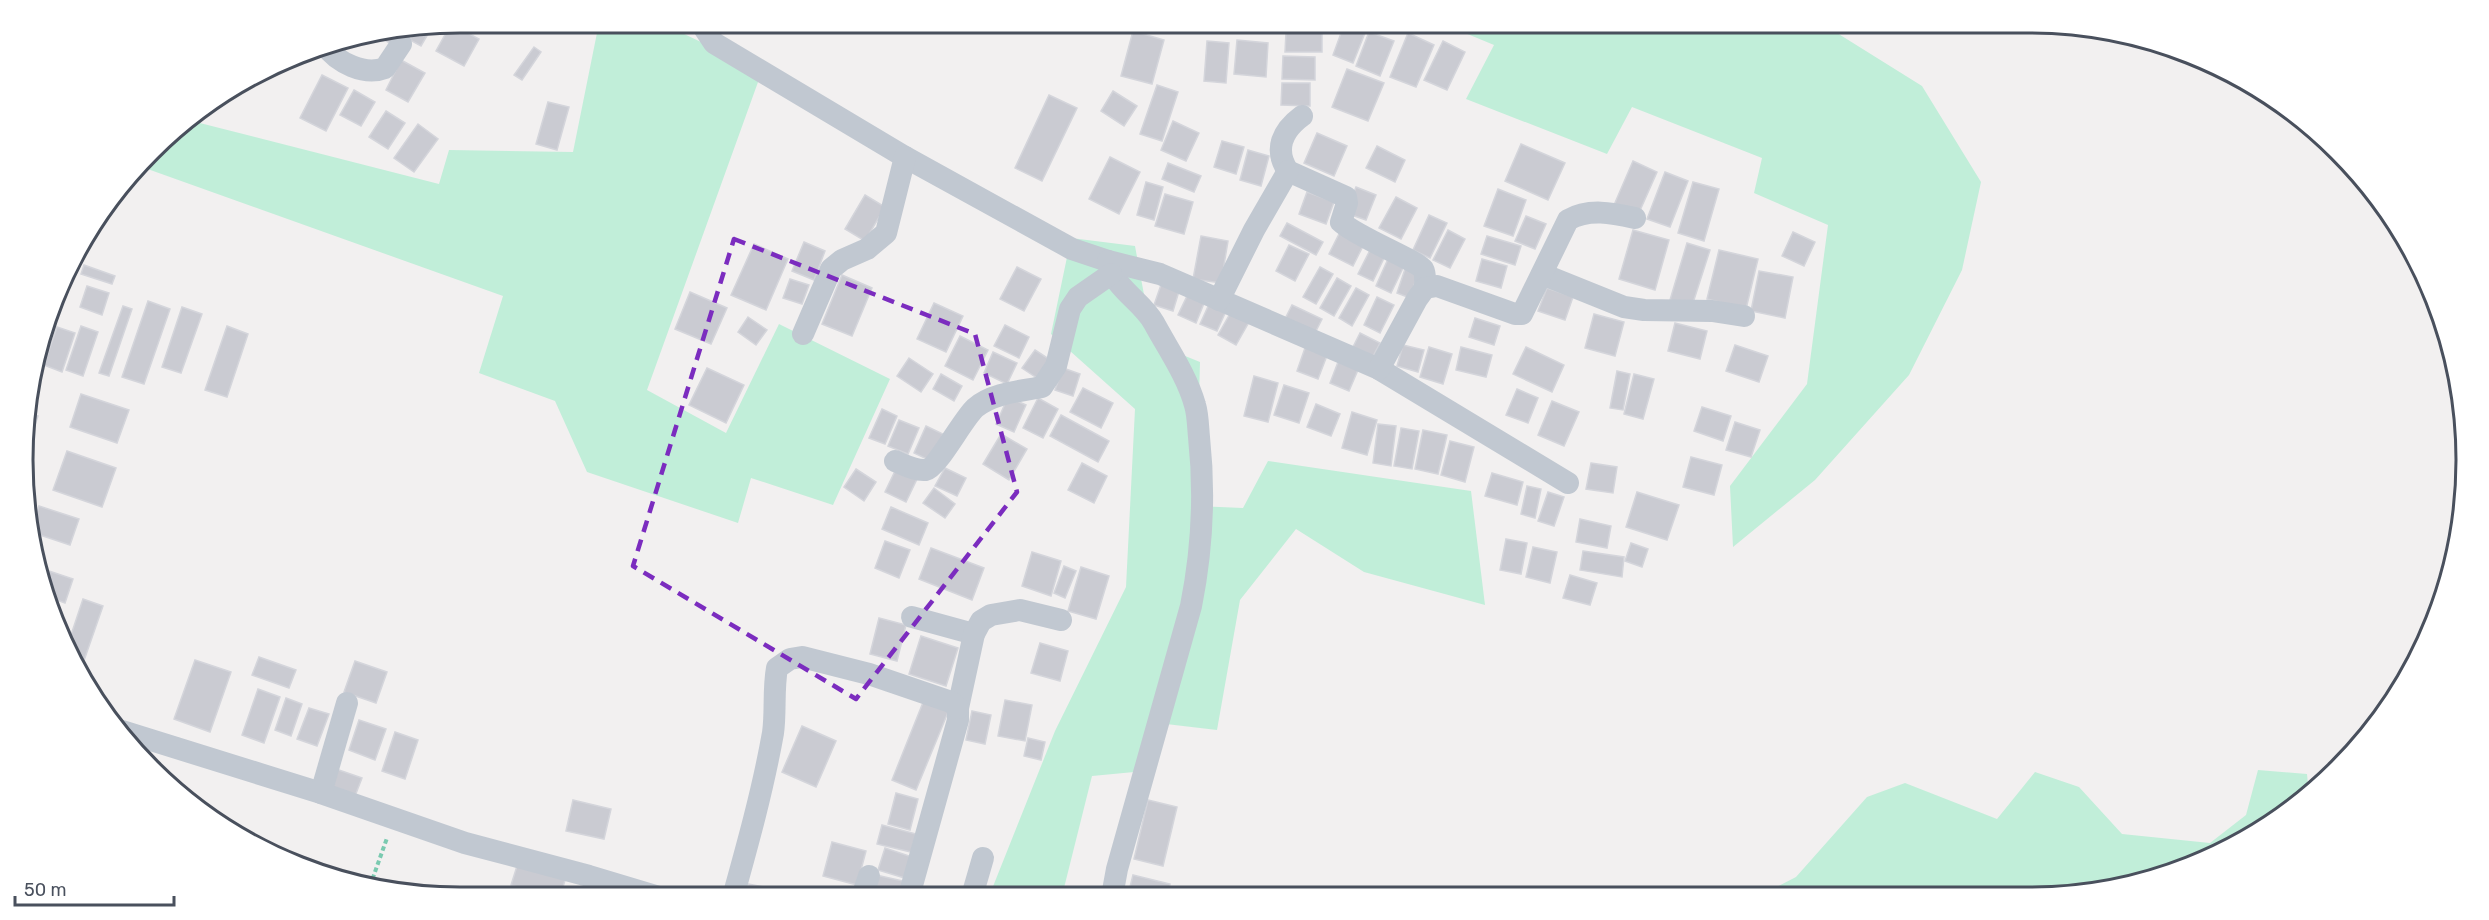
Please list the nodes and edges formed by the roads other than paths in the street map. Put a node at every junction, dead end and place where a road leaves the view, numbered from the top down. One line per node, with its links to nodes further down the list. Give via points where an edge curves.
1 (707, 33): 5 (street, via 714,42)
2 (401, 44): 3 (street, via 385,68 371,72 349,65)
3 (334, 53)
4 (1302, 116): 6 (street, via 1290,125 1283,138 1282,163)
5 (905, 157): 8 (street); 13 (street, via 886,233 831,270)
6 (1288, 171): 10 (street, via 1346,197 1341,222 1420,266); 11 (street)
7 (1635, 218): 9 (street, via 1604,212 1568,220)
8 (1109, 268): 11 (street, via 1160,274); 15 (street, via 1070,309 1056,366 1042,387 996,397 976,406 936,465 928,470); 29 (street, via 1152,319 1196,405 1203,501 1191,606)
9 (1542, 274): 10 (street, via 1522,314 1437,286); 12 (street, via 1624,307)
10 (1425, 288): 14 (street)
11 (1219, 300): 14 (street)
12 (1744, 316)
13 (802, 334)
14 (1379, 369): 16 (street)
15 (895, 461)
16 (1568, 483)
17 (912, 617): 19 (street)
18 (1060, 621): 19 (street, via 1020,610 1007,611 981,621)
19 (974, 634): 21 (street)
20 (347, 703): 23 (street)
21 (958, 708): 26 (street, via 951,702 869,674 802,657 789,659 777,668 773,730 759,802); 27 (street, via 958,720)
22 (133, 734): 23 (street)
23 (321, 793): 25 (street, via 465,843)
24 (983, 858): 28 (street)
25 (626, 887)
26 (736, 887)
27 (912, 887)
28 (975, 887)
29 (1114, 887)

